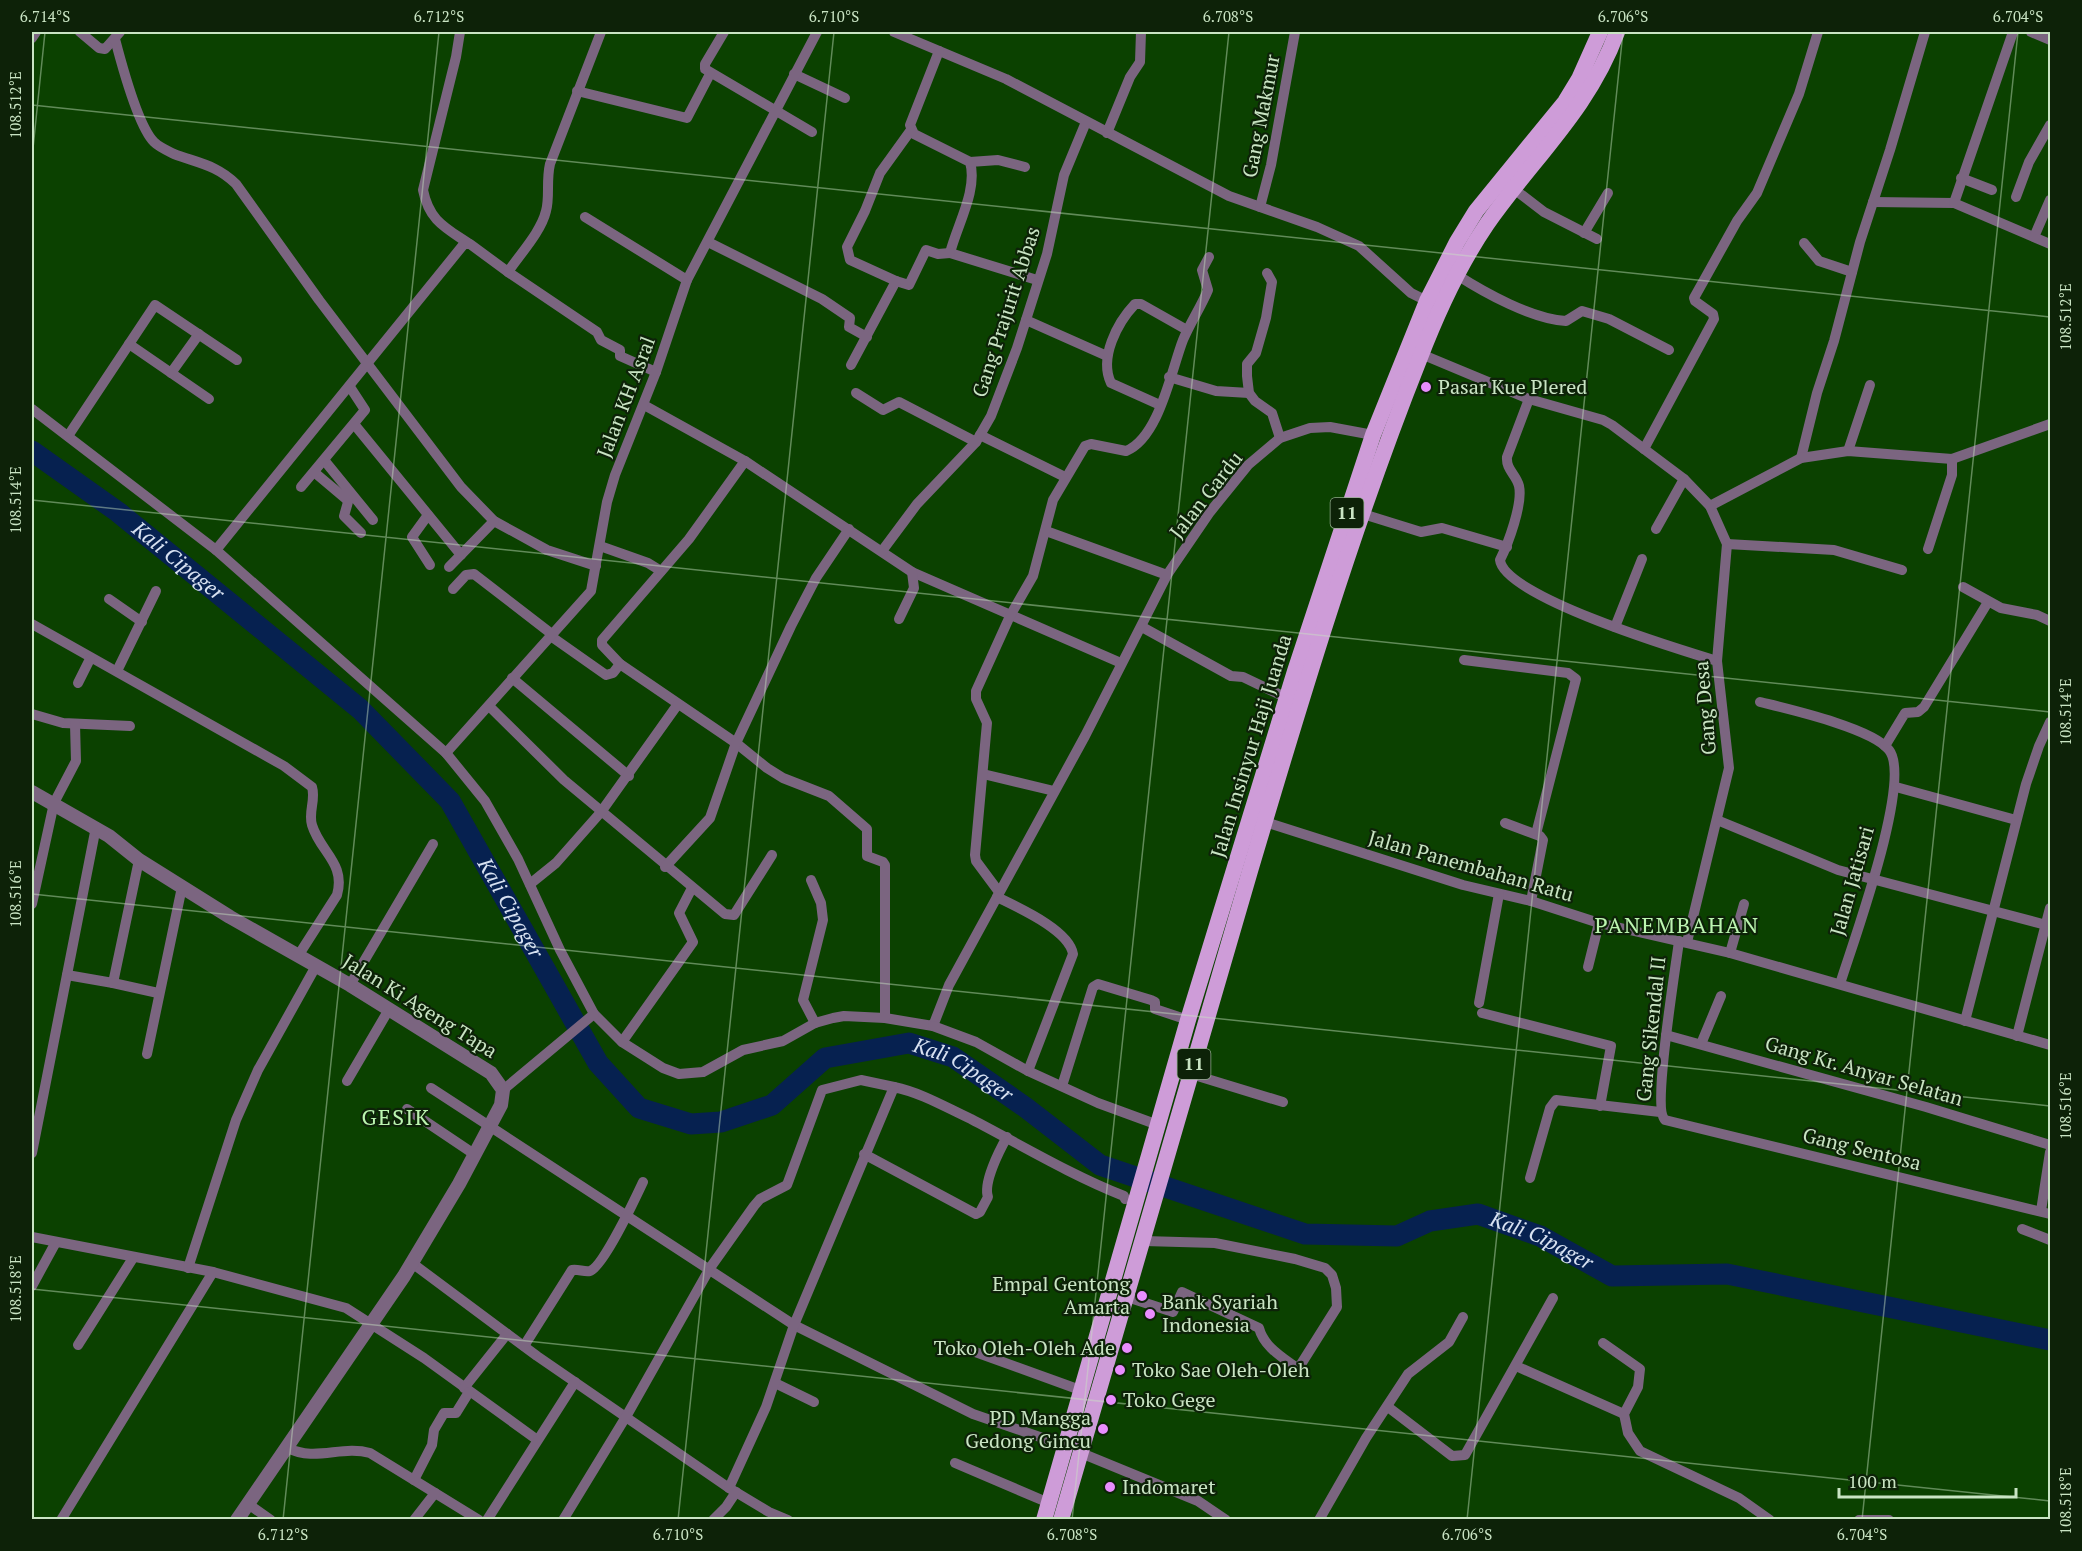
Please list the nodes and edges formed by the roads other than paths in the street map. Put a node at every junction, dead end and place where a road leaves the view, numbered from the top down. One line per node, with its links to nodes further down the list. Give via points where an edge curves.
1 (36, 32): 18 (street)
2 (80, 32): 17 (street, via 105,49)
3 (460, 32): 51 (street, via 423,189 436,222)
4 (601, 32): 25 (street)
5 (724, 32): 22 (street, via 705,64)
6 (817, 32): 23 (street, Jalan KH Asral)
7 (894, 32): 20 (street)
8 (925, 32): 20 (street)
9 (1141, 32): 33 (street, via 1140,62)
10 (1295, 32): 44 (street, Gang Makmur)
11 (1600, 32): 24 (highway, Jalan Insinyur Haji Juanda / 11)
12 (1617, 32): 24 (highway, Jalan Insinyur Haji Juanda / 11)
13 (1818, 32): 93 (street, via 1799,94 1757,193 1704,274 1694,298 1714,319)
14 (1925, 32): 42 (street)
15 (2013, 32): 36 (street)
16 (2031, 32): 19 (street)
17 (117, 35): 73 (street, via 136,104 154,142 176,155 211,165 236,184)
18 (32, 39)
19 (2050, 40)
20 (921, 43): 21 (street)
21 (939, 51): 29 (street, via 1006,79); 31 (street)
22 (710, 74): 25 (street, via 687,118); 28 (street)
23 (794, 74): 26 (street); 28 (street, Jalan KH Asral)
24 (1585, 84): 27 (highway, Jalan Insinyur Haji Juanda / 11)
25 (577, 91): 56 (street, via 550,164 544,218)
26 (845, 98)
27 (1571, 106): 37 (highway, Jalan Insinyur Haji Juanda / 11); 63 (highway, Jalan Insinyur Haji Juanda / 11, via 1476,211)
28 (774, 110): 32 (street); 50 (street, Jalan KH Asral)
29 (1086, 122): 33 (street); 61 (street, Gang Prajurit Abbas, via 1064,175 1047,254)
30 (2050, 125): 40 (street, via 2029,162)
31 (911, 130): 34 (street); 62 (street, via 880,173 847,248 850,260)
32 (812, 132)
33 (1107, 133): 44 (street, via 1229,196)
34 (970, 162): 35 (street, via 998,160); 54 (street, via 970,192)
35 (1025, 167)
36 (1962, 178): 38 (street); 43 (street)
37 (1514, 189): 47 (street, via 1544,212); 59 (highway, Jalan Insinyur Haji Juanda / 11, via 1488,222)
38 (1992, 190)
39 (1608, 193): 47 (street)
40 (2016, 197)
41 (2050, 200): 45 (street)
42 (1873, 202): 43 (street); 57 (street)
43 (1954, 203): 48 (street)
44 (1260, 207): 63 (street, via 1359,246 1411,293)
45 (2048, 213): 48 (street)
46 (585, 217): 60 (street)
47 (1584, 233): 49 (street)
48 (2034, 237): 53 (street)
49 (1597, 239)
50 (708, 242): 60 (street, Jalan KH Asral); 67 (street, via 822,299 849,318 849,327)
51 (468, 243): 56 (street); 73 (street, via 442,269)
52 (1804, 243): 57 (street, via 1819,261)
53 (2050, 244)
54 (950, 253): 61 (street); 62 (street, via 926,250 910,283)
55 (1209, 257): 65 (street, via 1202,270 1208,290)
56 (508, 272): 75 (street, via 597,332 601,340 620,351 620,356)
57 (1852, 272): 95 (street)
58 (1267, 273): 81 (street, via 1272,282 1269,302 1256,353 1247,364)
59 (1457, 275): 69 (street, via 1484,292 1540,315 1566,321 1582,311 1609,319); 70 (highway, Jalan Insinyur Haji Juanda / 11)
60 (687, 280): 75 (street, Jalan KH Asral)
61 (1037, 280): 64 (street, Gang Prajurit Abbas)
62 (896, 282): 67 (street)
63 (1427, 301): 89 (highway, Jalan Insinyur Haji Juanda / 11)
64 (1026, 320): 71 (street); 92 (street, Gang Prajurit Abbas, via 991,417)
65 (1187, 330): 71 (street, via 1142,304 1135,304 1122,321); 77 (street)
66 (199, 334): 68 (street, via 155,305); 72 (street); 76 (street)
67 (867, 337): 74 (street)
68 (129, 344): 76 (street); 90 (street)
69 (1669, 350)
70 (1421, 354): 83 (street, Gang Desa); 105 (highway, Jalan Insinyur Haji Juanda / 11)
71 (1107, 356): 85 (street, via 1111,383)
72 (237, 360)
73 (368, 365): 79 (street); 109 (street, via 461,487)
74 (851, 365)
75 (656, 372): 84 (street, Jalan KH Asral)
76 (171, 373): 82 (street)
77 (1169, 377): 81 (street, via 1232,394); 85 (street)
78 (1870, 385): 94 (street)
79 (350, 387): 87 (street, via 364,410); 118 (street)
80 (856, 393): 92 (street, via 883,410 899,402)
81 (1249, 393): 91 (street, via 1272,413)
82 (209, 399)
83 (1529, 399): 93 (street, Gang Desa, via 1603,420); 116 (street, via 1506,463 1518,481 1520,496)
84 (644, 405): 98 (street); 115 (street, Jalan KH Asral, via 615,475)
85 (1160, 405): 100 (street, via 1151,427 1130,449 1120,452 1085,446)
86 (32, 409): 90 (street)
87 (354, 424): 97 (street); 106 (street)
88 (2050, 424): 96 (street)
89 (1372, 435): 91 (street, Jalan Gardu, via 1330,427 1310,428); 148 (highway, Jalan Insinyur Haji Juanda / 11)
90 (68, 436): 118 (street)
91 (1280, 438): 128 (street, Jalan Gardu, via 1232,484)
92 (978, 439): 100 (street); 119 (street, Gang Prajurit Abbas, via 918,504)
93 (1644, 449): 101 (street, Gang Desa)
94 (1848, 451): 95 (street); 96 (street)
95 (1801, 458): 104 (street)
96 (1952, 459): 117 (street, via 1952,476)
97 (324, 460): 99 (street); 103 (street)
98 (745, 461): 110 (street); 126 (street, via 690,538)
99 (314, 472): 102 (street); 107 (street, via 348,502)
100 (1065, 477): 112 (street, via 1053,500)
101 (1684, 479): 104 (street, Gang Desa); 111 (street)
102 (301, 487)
103 (357, 501): 107 (street); 108 (street)
104 (1710, 506): 114 (street, Gang Desa)
105 (1363, 514): 116 (street, via 1421,532 1442,528); 148 (highway, Jalan Insinyur Haji Juanda / 11)
106 (428, 515): 120 (street); 122 (street, via 412,537)
107 (344, 516): 113 (street)
108 (373, 520)
109 (494, 521): 120 (street); 123 (street, via 547,549)
110 (849, 529): 119 (street); 159 (street, via 804,599)
111 (1656, 529)
112 (1046, 531): 128 (street); 134 (street, via 1033,576)
113 (361, 533)
114 (1727, 544): 125 (street, via 1834,550); 144 (street, Gang Desa)
115 (600, 546): 123 (street, Jalan KH Asral); 126 (street)
116 (1506, 548): 140 (street, via 1501,566 1520,584 1550,601)
117 (1928, 549)
118 (216, 550): 161 (street)
119 (882, 551): 127 (street)
120 (460, 555): 124 (street)
121 (1642, 559): 140 (street)
122 (430, 565)
123 (596, 566): 141 (street, Jalan KH Asral, via 591,591)
124 (449, 567)
125 (1902, 570)
126 (661, 571): 146 (street, via 602,640)
127 (912, 572): 134 (street); 135 (street, via 914,588)
128 (1167, 575): 139 (street, Jalan Gardu)
129 (1963, 587): 133 (street)
130 (453, 589): 141 (street, via 466,575 474,574)
131 (156, 591): 137 (street)
132 (109, 599): 137 (street)
133 (1988, 602): 136 (street); 160 (street, via 1924,707 1905,713)
134 (1010, 616): 145 (street); 162 (street, via 975,696 987,719)
135 (899, 619)
136 (2050, 621)
137 (142, 622): 147 (street)
138 (32, 624): 142 (street)
139 (1142, 627): 145 (street, Jalan Gardu); 151 (street, via 1231,676 1243,677)
140 (1615, 627): 144 (street)
141 (552, 636): 146 (street, via 606,675); 149 (street, Jalan KH Asral)
142 (90, 659): 147 (street); 150 (street)
143 (1464, 660): 174 (street, via 1568,673 1576,679)
144 (1717, 661): 170 (street, Gang Desa, via 1729,754)
145 (1121, 663): 165 (street, Jalan Gardu)
146 (620, 664): 153 (street)
147 (117, 671): 195 (street, via 284,765 312,787 313,829 340,874 340,885)
148 (1303, 673): 151 (highway, Jalan Insinyur Haji Juanda / 11); 171 (highway, Jalan Insinyur Haji Juanda / 11)
149 (513, 678): 154 (street, Jalan KH Asral); 163 (street)
150 (78, 683)
151 (1287, 698): 196 (highway, Jalan Insinyur Haji Juanda / 11)
152 (1760, 702): 160 (street, via 1828,720)
153 (678, 704): 159 (street); 163 (street)
154 (490, 707): 161 (street, Jalan KH Asral); 168 (street)
155 (32, 714): 157 (street)
156 (2050, 722): 169 (street, via 2038,746)
157 (75, 724): 158 (street); 167 (street, via 77,759)
158 (130, 726)
159 (736, 743): 178 (street, via 710,818); 207 (street, via 783,778 829,796 867,829 867,856 885,865)
160 (1885, 746): 164 (street, Jalan Jatisari, via 1893,757)
161 (446, 753): 181 (street, via 485,801)
162 (983, 774): 165 (street); 185 (street, via 975,855)
163 (629, 776): 168 (street)
164 (1896, 787): 169 (street); 179 (street, Jalan Jatisari)
165 (1054, 791): 185 (street, Jalan Gardu)
166 (32, 792): 167 (street, Jalan Ki Ageng Tapa)
167 (54, 803): 173 (street, Jalan Ki Ageng Tapa); 187 (street)
168 (602, 812): 178 (street); 181 (street, via 556,863)
169 (2016, 819): 190 (street)
170 (1717, 820): 179 (street, via 1838,870); 193 (street, Gang Desa)
171 (1265, 822): 184 (street, Jalan Panembahan Ratu); 196 (highway, Jalan Insinyur Haji Juanda / 11)
172 (1505, 823): 174 (street)
173 (96, 827): 177 (street, Jalan Ki Ageng Tapa); 199 (street)
174 (1536, 834): 186 (street, via 1543,840)
175 (433, 844): 202 (street)
176 (772, 855): 183 (street, via 734,915 725,914)
177 (139, 860): 182 (street, Jalan Ki Ageng Tapa); 200 (street)
178 (666, 867): 183 (street)
179 (1874, 878): 190 (street); 201 (street, Jalan Jatisari)
180 (811, 879): 210 (street, via 823,920 803,1000)
181 (531, 884): 206 (street)
182 (183, 887): 195 (street, Jalan Ki Ageng Tapa); 203 (street)
183 (692, 888): 214 (street, via 680,913 693,942)
184 (1499, 894): 186 (street, Jalan Panembahan Ratu); 226 (street, via 1480,1008 1611,1046)
185 (998, 895): 211 (street, Jalan Gardu, via 949,985); 218 (street, via 1072,944 1073,954)
186 (1530, 901): 191 (street, Jalan Panembahan Ratu)
187 (32, 904)
188 (1744, 904): 194 (street)
189 (2050, 908): 192 (street)
190 (1993, 910): 192 (street); 209 (street)
191 (1599, 923): 193 (street, Jalan Panembahan Ratu); 198 (street)
192 (2049, 925): 213 (street)
193 (1683, 942): 194 (street, Jalan Panembahan Ratu); 212 (street, Gang Sikendal II)
194 (1730, 953): 201 (street, Jalan Panembahan Ratu)
195 (298, 956): 197 (street, Jalan Ki Ageng Tapa)
196 (1215, 964): 208 (highway, Jalan Insinyur Haji Juanda / 11); 219 (highway, Jalan Insinyur Haji Juanda / 11)
197 (316, 966): 202 (street, Jalan Ki Ageng Tapa); 249 (street, via 258,1070 236,1120)
198 (1588, 967)
199 (67, 975): 200 (street); 234 (street)
200 (113, 983): 203 (street)
201 (1840, 984): 209 (street, Jalan Panembahan Ratu)
202 (350, 985): 205 (street, Jalan Ki Ageng Tapa)
203 (158, 993): 217 (street)
204 (1721, 996): 215 (street)
205 (388, 1011): 220 (street); 224 (street, Jalan Ki Ageng Tapa, via 491,1073)
206 (592, 1016): 214 (street); 224 (street)
207 (885, 1018): 210 (street, via 844,1016); 211 (street)
208 (1188, 1020): 221 (street, via 1155,1009 1155,1002 1098,984); 229 (highway, Jalan Insinyur Haji Juanda / 11)
209 (1965, 1021): 213 (street, Jalan Panembahan Ratu)
210 (815, 1023): 214 (street, via 783,1041 743,1050 697,1073 673,1073)
211 (933, 1026): 218 (street, via 976,1042)
212 (1666, 1035): 215 (street, Gang Kr. Anyar Selatan); 228 (street, Gang Sikendal II)
213 (2017, 1036): 216 (street, Jalan Panembahan Ratu)
214 (622, 1042)
215 (1701, 1044): 232 (street, Gang Kr. Anyar Selatan)
216 (2050, 1045)
217 (147, 1054)
218 (1028, 1071): 221 (street)
219 (1191, 1074): 225 (street); 245 (highway, Jalan Insinyur Haji Juanda / 11)
220 (347, 1082)
221 (1062, 1086): 229 (street)
222 (894, 1087): 231 (street, via 914,1090); 236 (street); 250 (street, via 864,1080 823,1089 787,1185 754,1206)
223 (431, 1088): 230 (street)
224 (503, 1090): 230 (street, via 501,1105)
225 (1283, 1102)
226 (1600, 1106): 228 (street, Gang Sentosa); 237 (street, Gang Sentosa, via 1556,1100 1550,1108)
227 (407, 1109): 235 (street)
228 (1662, 1116): 240 (street, Gang Sentosa)
229 (1158, 1125): 239 (highway, Jalan Insinyur Haji Juanda / 11)
230 (489, 1128): 235 (street); 241 (street)
231 (1007, 1137): 236 (street, via 992,1167 988,1197 976,1214); 239 (street, via 1124,1196)
232 (2050, 1145)
233 (2050, 1152): 240 (street)
234 (32, 1154)
235 (474, 1154): 248 (street)
236 (864, 1154): 257 (street)
237 (1530, 1178)
238 (643, 1182): 241 (street)
239 (1129, 1205): 267 (highway, Jalan Insinyur Haji Juanda / 11)
240 (2046, 1212)
241 (627, 1217): 250 (street); 261 (street, via 593,1270 572,1270)
242 (2022, 1228): 244 (street)
243 (32, 1237): 246 (street)
244 (2050, 1240)
245 (1144, 1241): 253 (highway, Jalan Insinyur Haji Juanda / 11); 253 (street, via 1215,1243 1325,1269 1332,1275 1336,1288 1336,1307 1298,1369 1274,1351 1261,1337 1259,1328 1182,1292 1173,1312)
246 (56, 1242): 247 (street); 252 (street)
247 (133, 1258): 249 (street); 260 (street)
248 (412, 1263): 256 (street); 258 (street)
249 (188, 1268): 251 (street)
250 (710, 1268): 257 (street); 271 (street)
251 (213, 1272): 256 (street, via 338,1305); 283 (street)
252 (32, 1286)
253 (1127, 1297): 274 (highway, Jalan Insinyur Haji Juanda / 11)
254 (1553, 1298): 263 (street)
255 (1462, 1317): 268 (street, via 1449,1342 1408,1374)
256 (369, 1324): 266 (street); 273 (street)
257 (794, 1325): 265 (street); 274 (street, via 973,1414)
258 (507, 1334): 261 (street); 266 (street)
259 (1603, 1343): 270 (street, via 1640,1370 1638,1388)
260 (78, 1345)
261 (524, 1346): 264 (street)
262 (967, 1349): 267 (street)
263 (1516, 1366): 268 (street, via 1462,1456 1444,1451); 270 (street)
264 (576, 1382): 271 (street); 272 (street)
265 (776, 1383): 269 (street); 277 (street)
266 (467, 1390): 272 (street); 276 (street, via 456,1413 444,1413)
267 (1083, 1391): 274 (highway, Jalan Insinyur Haji Juanda / 11)
268 (1393, 1399): 293 (street)
269 (814, 1402)
270 (1624, 1414): 294 (street, via 1628,1434 1640,1451 1739,1498)
271 (627, 1415): 277 (street); 288 (street)
272 (536, 1439): 287 (street)
273 (288, 1448): 276 (street, via 308,1455 359,1450); 279 (street)
274 (1074, 1450): 280 (highway, Jalan Insinyur Haji Juanda / 11); 291 (highway, Jalan Insinyur Haji Juanda / 11); 292 (street, via 1198,1501)
275 (956, 1463): 280 (street)
276 (414, 1480): 278 (street)
277 (733, 1490): 281 (street); 289 (street, via 726,1507)
278 (435, 1492): 285 (street); 286 (street)
279 (248, 1504): 282 (street); 284 (street)
280 (1047, 1511)
281 (767, 1516): 290 (street)
282 (238, 1519)
283 (62, 1520)
284 (271, 1520)
285 (414, 1520)
286 (479, 1520)
287 (487, 1520)
288 (563, 1520)
289 (713, 1520)
290 (788, 1520)
291 (1061, 1520)
292 (1226, 1520)
293 (1319, 1520)
294 (1770, 1520)
295 (1859, 1520): 296 (street)
296 (1889, 1520)

